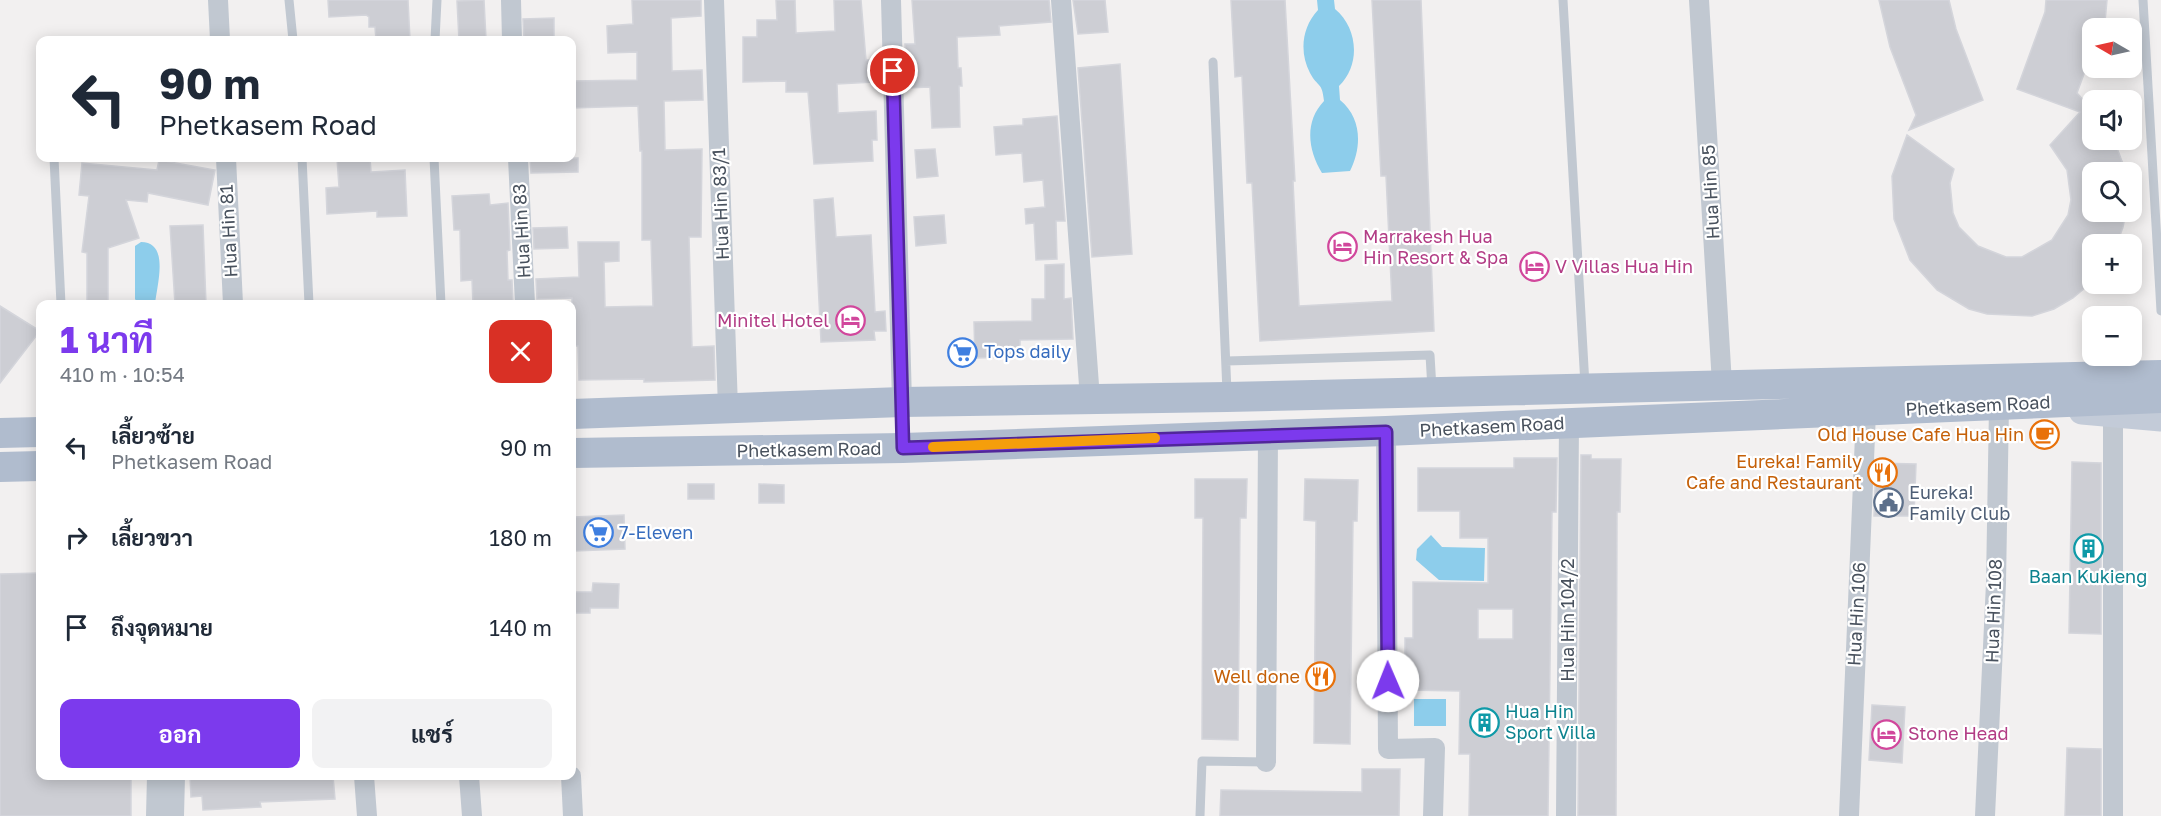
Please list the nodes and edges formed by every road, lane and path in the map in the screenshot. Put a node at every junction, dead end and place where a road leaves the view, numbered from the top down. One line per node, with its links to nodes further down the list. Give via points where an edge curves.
1 (218, 0): 11 (street)
2 (290, 0): 12 (lane)
3 (437, 0): 13 (lane)
4 (511, 0): 14 (street)
5 (714, 0): 40 (street, Hua Hin 83/1)
6 (891, 0): 37 (street)
7 (1061, 0): 36 (street)
8 (1563, 0): 32 (lane)
9 (1699, 0): 31 (street, Hua Hin 85)
10 (2143, 0): 26 (lane)
11 (220, 36)
12 (293, 36)
13 (435, 36)
14 (513, 36)
15 (1214, 62): 27 (lane)
16 (54, 162): 21 (lane)
17 (226, 162): 22 (street, Hua Hin 81)
18 (302, 162): 23 (lane)
19 (434, 162): 24 (lane)
20 (518, 162): 25 (street, Hua Hin 83)
21 (61, 300)
22 (233, 300)
23 (309, 300)
24 (441, 300)
25 (525, 300)
26 (2161, 311)
27 (1226, 361): 33 (lane, via 1430,355); 34 (lane)
28 (2161, 367): 29 (main road)
29 (2082, 375): 30 (main road, Phetkasem Road); 31 (main road, Phetkasem Road)
30 (2161, 375)
31 (1722, 384): 32 (main road, Phetkasem Road)
32 (1585, 388): 33 (main road, Phetkasem Road)
33 (1432, 391): 34 (main road, Phetkasem Road)
34 (1227, 397): 36 (main road, Phetkasem Road)
35 (2161, 398): 39 (main road, Phetkasem Road)
36 (1090, 399): 37 (main road, Phetkasem Road)
37 (902, 402): 38 (main road, Phetkasem Road); 50 (main road)
38 (856, 404): 40 (main road, Phetkasem Road); 51 (main road)
39 (2010, 405): 41 (main road, Phetkasem Road); 43 (main road); 70 (street, Hua Hin 108, via 1995,584)
40 (728, 408): 42 (main road, Phetkasem Road)
41 (1866, 412): 45 (main road, Phetkasem Road); 69 (street, Hua Hin 106)
42 (576, 414)
43 (2113, 414): 44 (main road); 71 (street)
44 (2161, 418)
45 (1569, 423): 48 (main road, Phetkasem Road); 68 (street, Hua Hin 104/2)
46 (0, 432): 47 (main road)
47 (36, 432)
48 (1386, 432): 49 (main road, Phetkasem Road); 67 (street, via 1388,749 1435,748)
49 (1268, 434): 50 (main road, Phetkasem Road); 55 (street)
50 (903, 448): 51 (main road, Phetkasem Road)
51 (856, 449): 52 (main road, Phetkasem Road)
52 (576, 453)
53 (36, 466): 54 (main road)
54 (0, 467)
55 (1266, 762): 66 (lane, via 1202,761)
56 (157, 780): 61 (street)
57 (175, 780): 62 (street)
58 (364, 780): 63 (street)
59 (469, 780): 64 (street)
60 (571, 780): 65 (street)
61 (156, 816)
62 (174, 816)
63 (367, 816)
64 (471, 816)
65 (573, 816)
66 (1200, 816)
67 (1433, 816)
68 (1566, 816)
69 (1849, 816)
70 (1985, 816)
71 (2113, 816)

